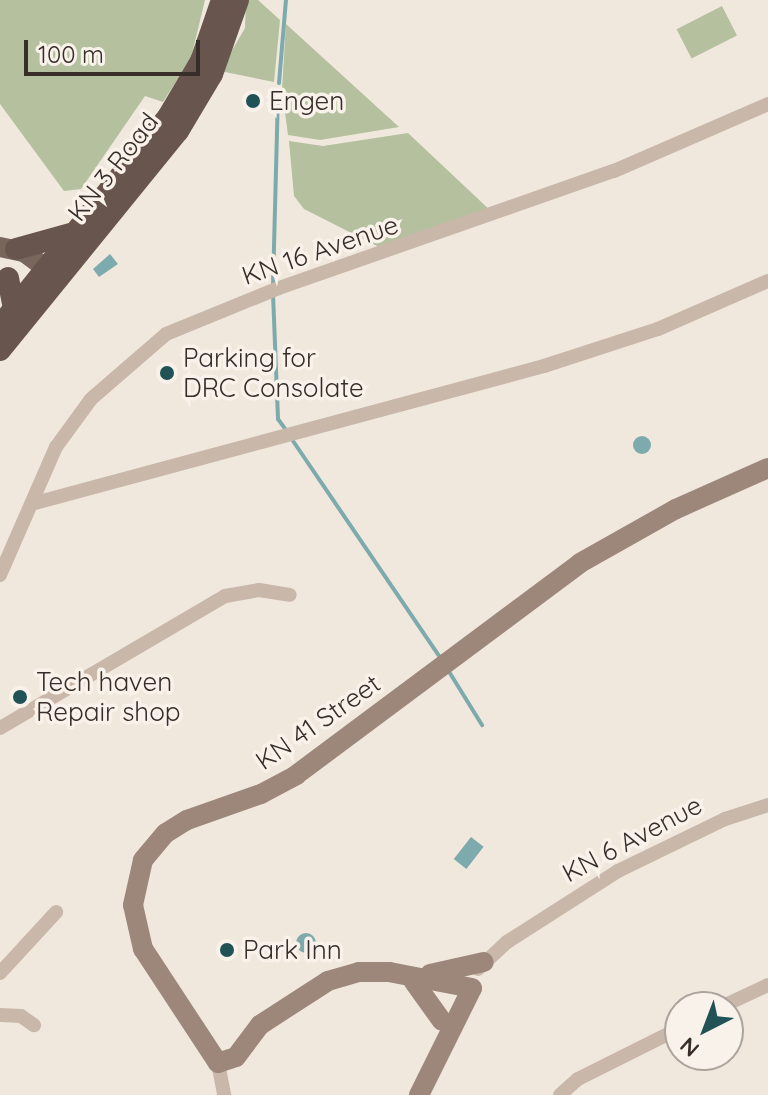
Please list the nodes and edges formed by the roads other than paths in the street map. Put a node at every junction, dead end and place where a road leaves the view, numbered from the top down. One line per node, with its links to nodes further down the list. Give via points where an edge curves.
1 (222, 0): 4 (highway, KN 3 Road, via 201,61 168,117)
2 (238, 0): 6 (highway, KN 3 Road, via 212,74 192,109)
3 (768, 104): 12 (street, KN 16 Avenue, via 614,171 279,288 166,334 91,399 56,447)
4 (70, 234): 5 (highway); 6 (highway, KN 3 Road)
5 (8, 248): 6 (main road)
6 (53, 272): 8 (highway, KN 3 Road)
7 (768, 281): 12 (street, via 658,329 544,366)
8 (19, 286): 9 (highway, via 14,308); 10 (highway, KN 3 Road)
9 (0, 326)
10 (0, 350)
11 (768, 468): 29 (main road, KN 41 Street, via 602,549 522,602 296,775 187,820 151,847 136,878 136,926 143,949)
12 (35, 503): 13 (street, KN 16 Avenue)
13 (0, 575)
14 (290, 595): 15 (street, via 259,590 225,596)
15 (0, 728)
16 (768, 805): 18 (street, KN 6 Avenue, via 725,819 618,871)
17 (56, 912): 20 (street)
18 (525, 930): 19 (street, KN 6 Avenue); 23 (street, KN 6 Avenue)
19 (484, 962): 21 (main road); 23 (street, KN 6 Avenue)
20 (0, 973)
21 (417, 979): 23 (main road); 26 (main road); 29 (main road, via 346,976 316,987 260,1025 236,1057)
22 (768, 985): 24 (street)
23 (464, 991): 26 (main road, KN 6 Avenue); 32 (main road, KN 6 Avenue)
24 (744, 996)
25 (0, 1015): 27 (street, via 21,1016)
26 (442, 1021): 31 (main road, KN 6 Avenue)
27 (34, 1025)
28 (664, 1036): 33 (street, via 590,1072)
29 (218, 1063): 30 (street)
30 (224, 1095)
31 (409, 1095)
32 (419, 1095)
33 (560, 1095)

